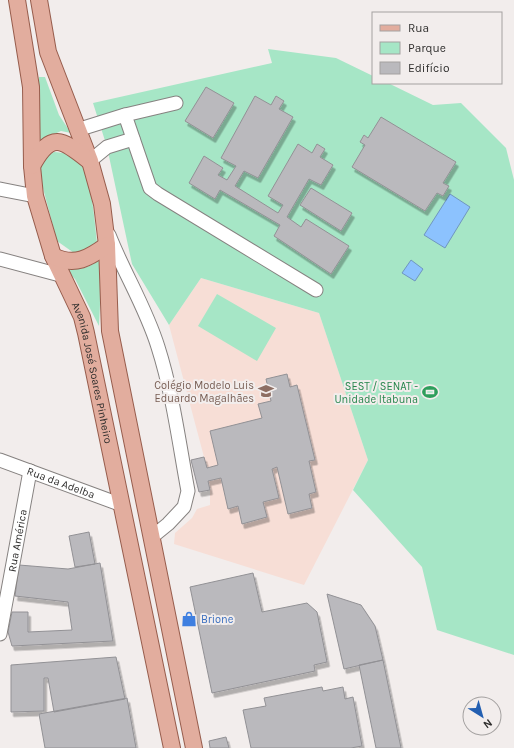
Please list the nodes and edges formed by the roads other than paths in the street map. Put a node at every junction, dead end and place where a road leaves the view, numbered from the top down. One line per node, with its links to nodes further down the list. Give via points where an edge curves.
1 (17, 0): 8 (main road, Avenida José Soares Pinheiro, via 31,87)
2 (39, 0): 5 (main road, Avenida José Soares Pinheiro, via 48,52)
3 (176, 103): 4 (street)
4 (125, 115): 5 (street); 6 (street)
5 (77, 130): 7 (main road, Avenida José Soares Pinheiro)
6 (133, 139): 7 (street, via 107,147); 16 (street, via 150,188)
7 (90, 161): 8 (main road, via 68,144 58,142 41,150); 11 (main road, Avenida José Soares Pinheiro, via 102,204)
8 (32, 166): 10 (main road, Avenida José Soares Pinheiro)
9 (0, 189): 10 (street)
10 (35, 196): 13 (main road, Avenida José Soares Pinheiro)
11 (105, 226): 12 (main road, Avenida José Soares Pinheiro); 20 (street, via 158,347 169,386 188,491 184,508)
12 (107, 244): 13 (main road, via 92,256 76,261 62,261); 20 (main road, Avenida José Soares Pinheiro, via 110,330)
13 (53, 256): 15 (main road, Avenida José Soares Pinheiro)
14 (0, 259): 15 (street)
15 (60, 275): 19 (main road, Avenida José Soares Pinheiro, via 82,317)
16 (316, 290)
17 (0, 460): 18 (street, Rua da Adelba)
18 (30, 471): 19 (street, Rua da Adelba); 21 (street, Rua América)
19 (122, 505): 22 (main road, Avenida José Soares Pinheiro)
20 (152, 537): 23 (main road, Avenida José Soares Pinheiro)
21 (0, 634)
22 (172, 748)
23 (194, 748)

